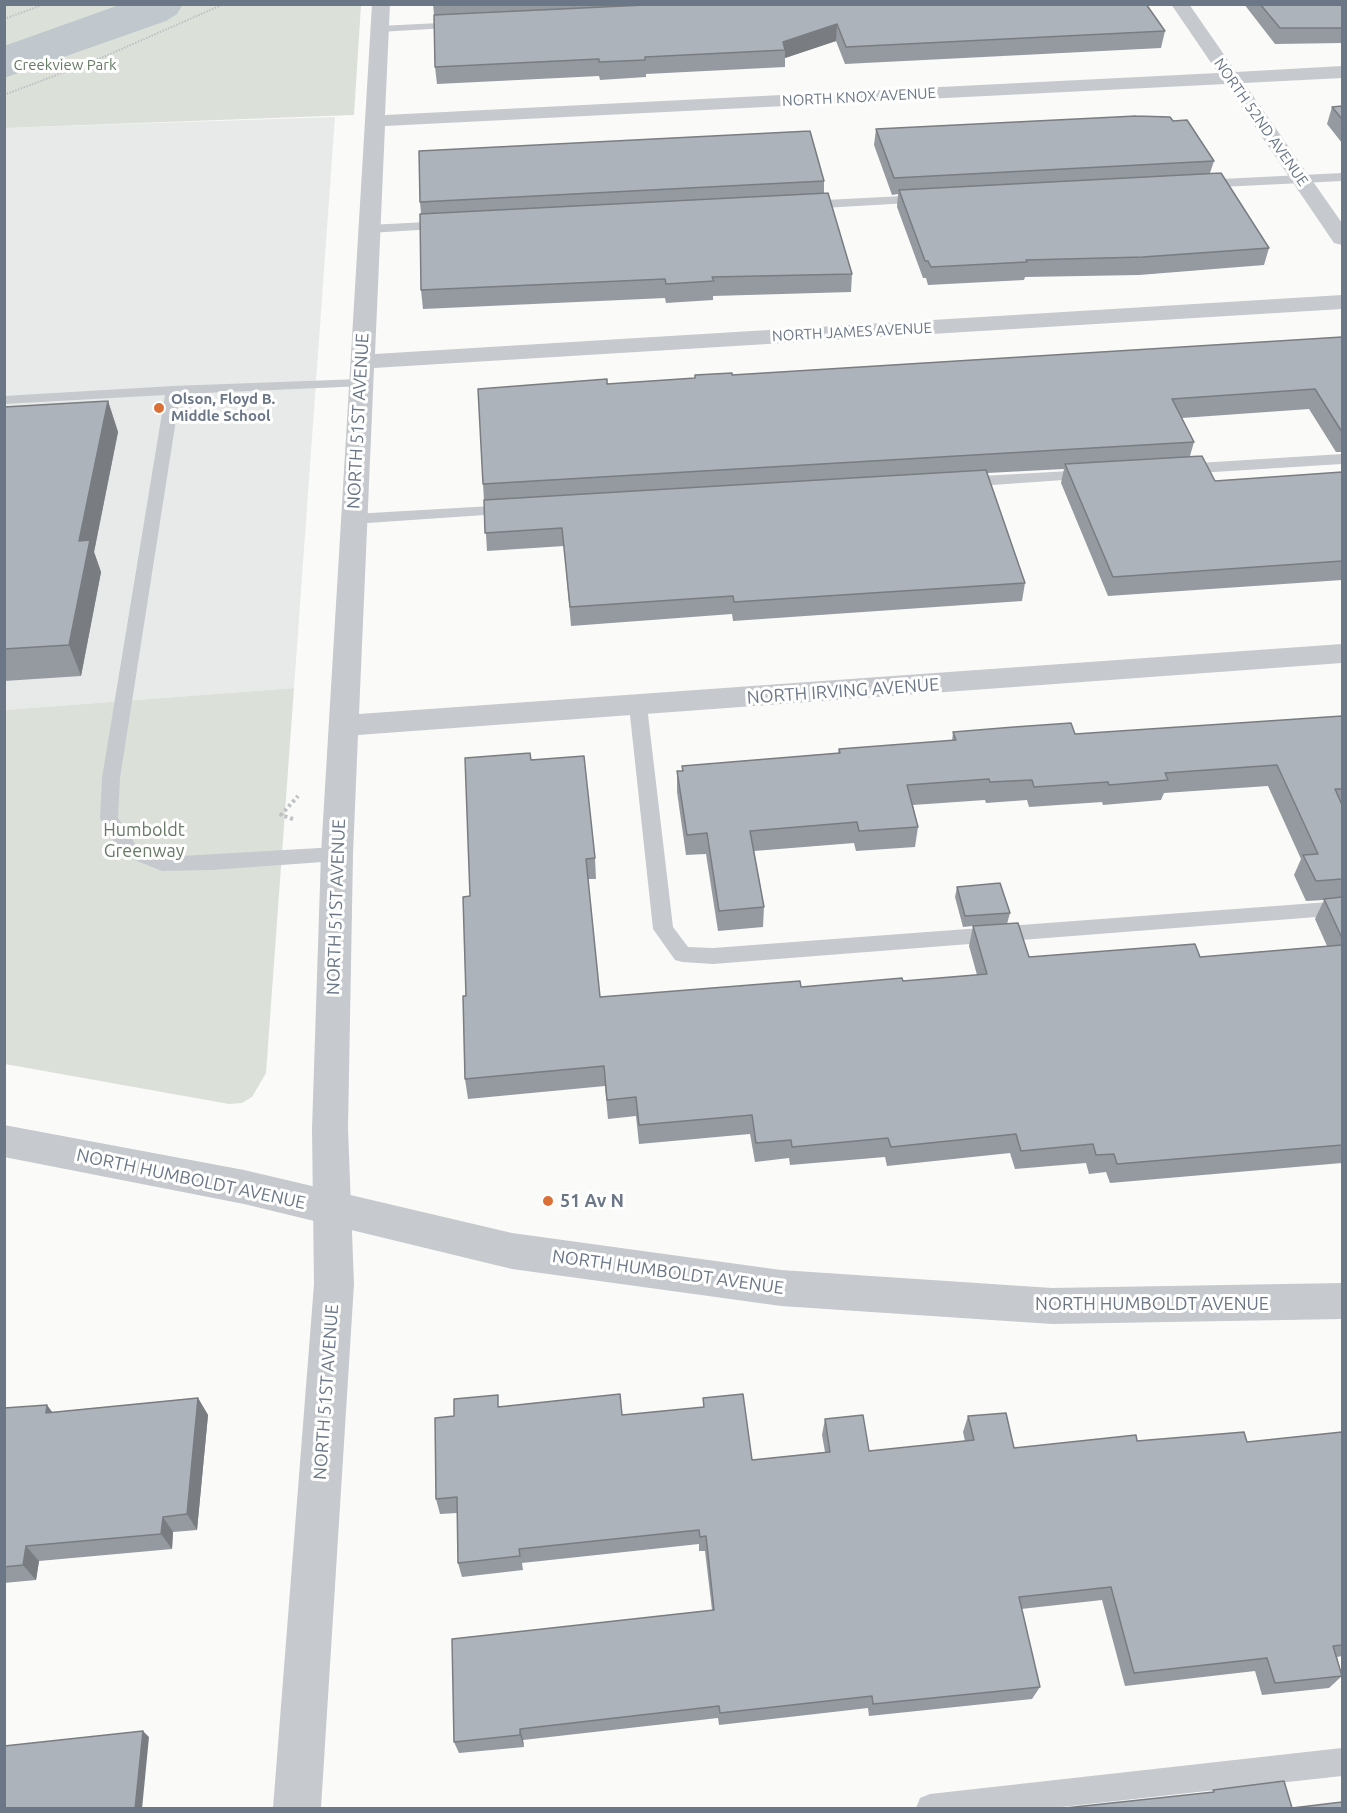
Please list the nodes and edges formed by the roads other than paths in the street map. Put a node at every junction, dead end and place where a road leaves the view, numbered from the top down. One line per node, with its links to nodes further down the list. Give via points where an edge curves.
1 (381, 4): 4 (street, NORTH 51ST AVENUE)
2 (1180, 4): 6 (street, NORTH 52ND AVENUE)
3 (472, 25): 4 (lane)
4 (379, 29): 7 (street, NORTH 51ST AVENUE)
5 (1342, 72): 6 (street, NORTH KNOX AVENUE)
6 (1230, 78): 7 (street, NORTH KNOX AVENUE); 9 (street, NORTH 52ND AVENUE)
7 (375, 121): 14 (street, NORTH 51ST AVENUE)
8 (1342, 177): 9 (lane)
9 (1301, 179): 10 (lane); 15 (street, NORTH 52ND AVENUE)
10 (1182, 185)
11 (931, 199): 12 (lane)
12 (788, 206)
13 (466, 224): 14 (lane)
14 (369, 229): 17 (street, NORTH 51ST AVENUE)
15 (1342, 238)
16 (1342, 302): 17 (street, NORTH JAMES AVENUE)
17 (361, 372): 18 (lane); 25 (street, NORTH 51ST AVENUE)
18 (173, 390): 19 (lane); 29 (lane, via 111,778 109,818 129,850 162,864)
19 (4, 400)
20 (1342, 459): 21 (lane)
21 (1164, 470)
22 (1105, 474): 23 (lane)
23 (951, 483)
24 (523, 509): 25 (lane)
25 (353, 519): 28 (street, NORTH 51ST AVENUE)
26 (1342, 654): 27 (street, NORTH IRVING AVENUE)
27 (638, 706): 28 (street, NORTH IRVING AVENUE); 30 (lane, via 663,929 682,954 713,956)
28 (343, 726): 29 (street, NORTH 51ST AVENUE)
29 (337, 854): 32 (street, NORTH 51ST AVENUE)
30 (1342, 908)
31 (4, 1141): 32 (street, NORTH HUMBOLDT AVENUE, via 244,1187)
32 (331, 1208): 33 (street, NORTH HUMBOLDT AVENUE, via 512,1251 781,1288 1052,1306); 35 (street, NORTH 51ST AVENUE, via 334,1284)
33 (1342, 1301)
34 (1342, 1762): 36 (lane)
35 (297, 1809)
36 (930, 1809)

